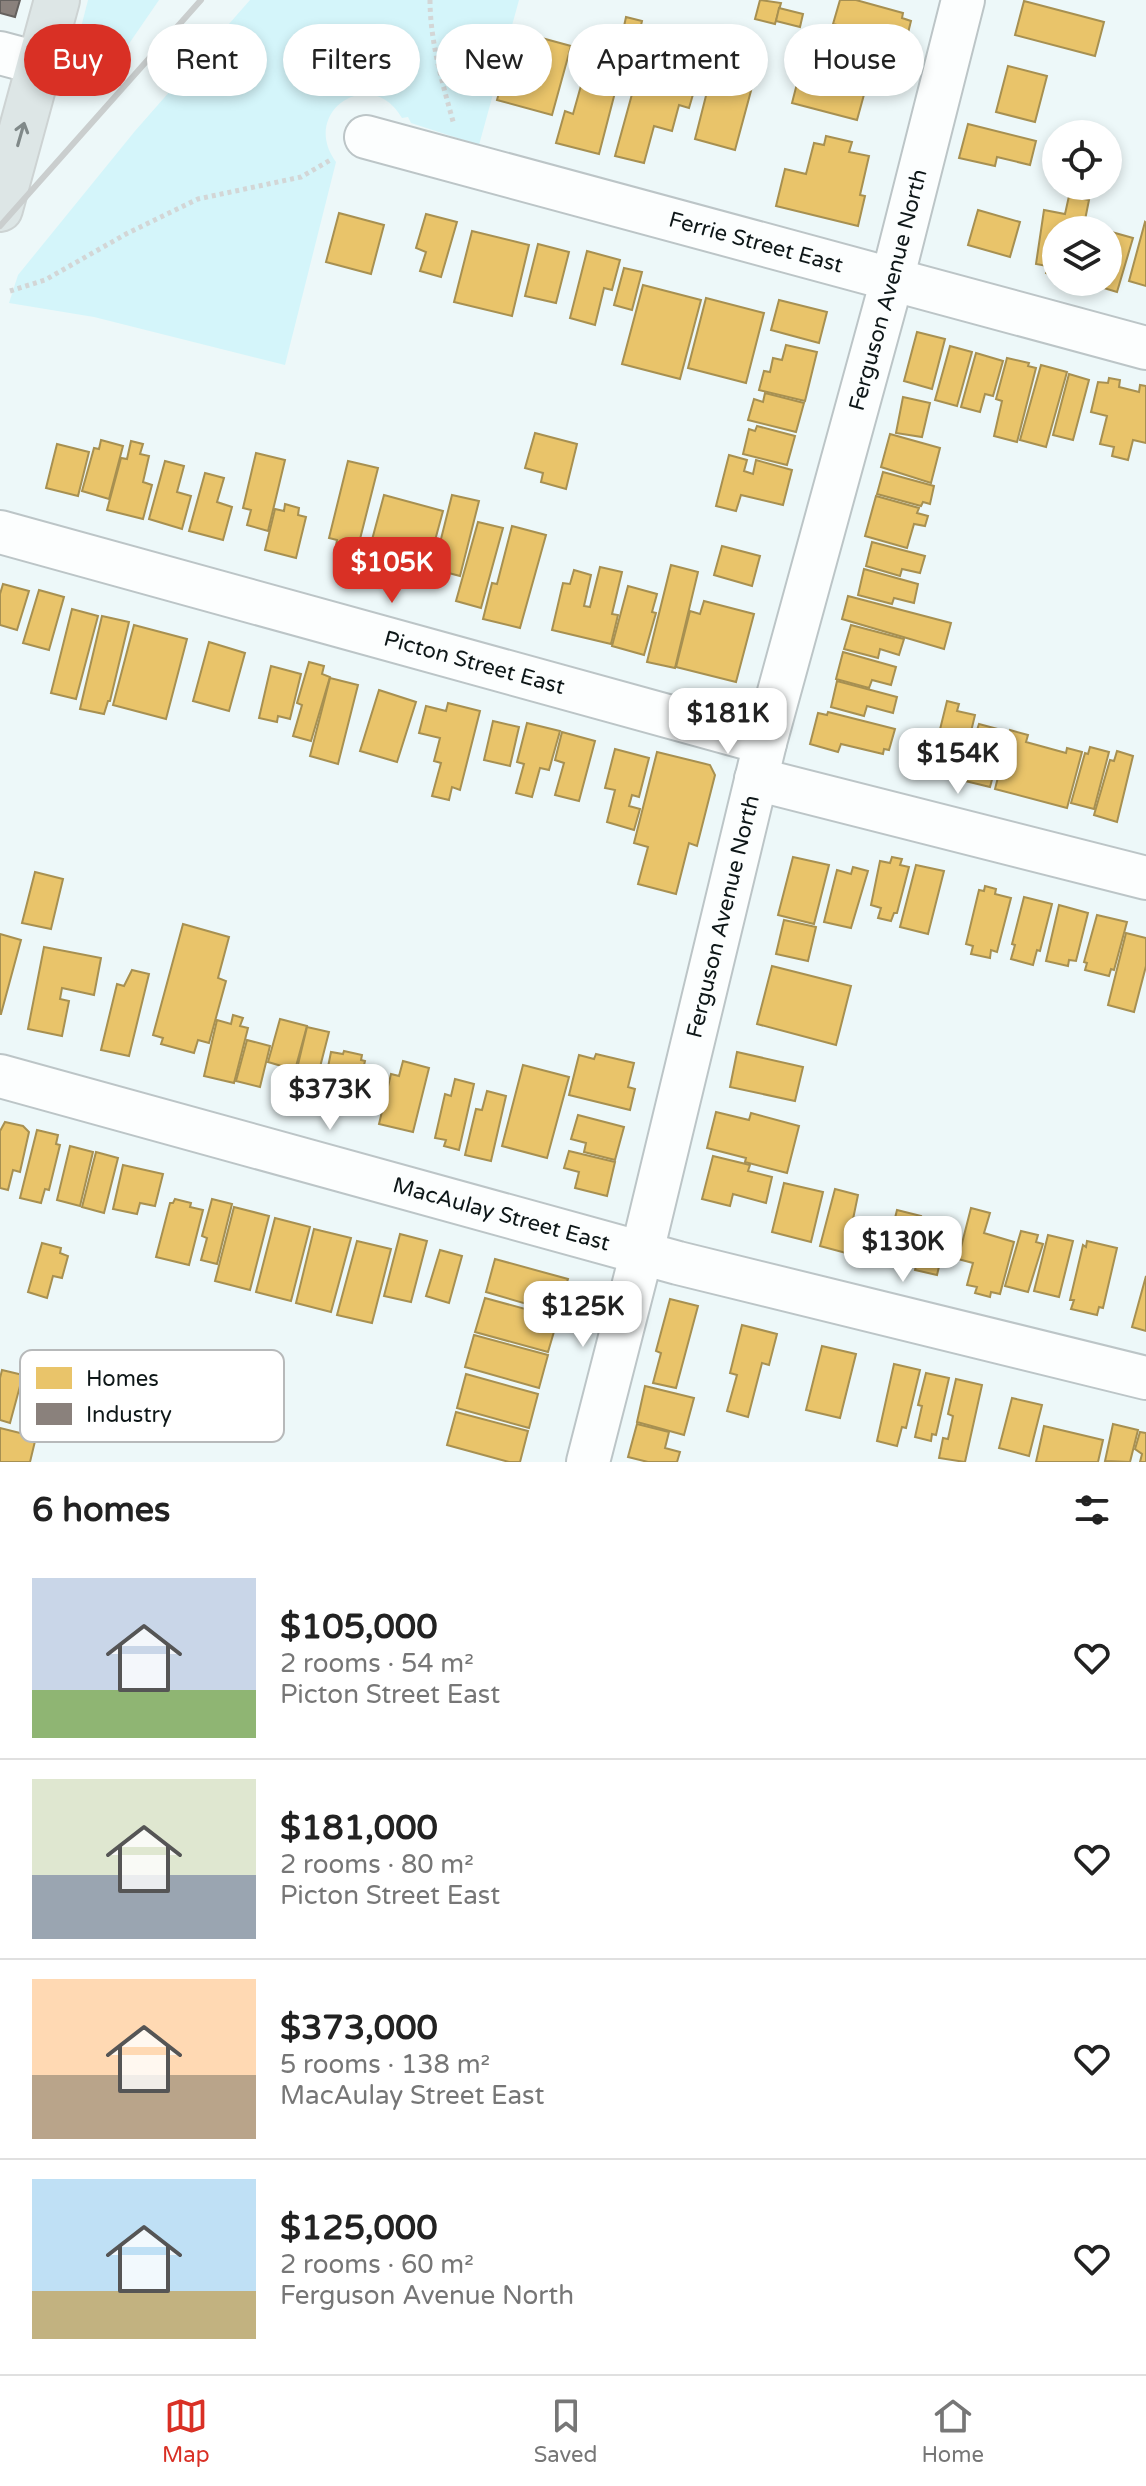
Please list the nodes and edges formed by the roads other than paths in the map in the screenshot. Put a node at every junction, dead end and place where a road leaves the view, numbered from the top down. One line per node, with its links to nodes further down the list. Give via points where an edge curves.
1 (57, 0): 3 (main road)
2 (963, 0): 6 (street, Ferguson Avenue North)
3 (20, 58): 5 (main road, one-way to 3)
4 (349, 148): 6 (street, Ferrie Street East)
5 (0, 209)
6 (892, 280): 7 (street, Ferrie Street East); 9 (street, Ferguson Avenue North)
7 (1146, 348)
8 (0, 532): 9 (street, Picton Street East)
9 (761, 761): 10 (street, Picton Street East); 12 (street, Ferguson Avenue North)
10 (1146, 878)
11 (0, 1076): 12 (street, MacAulay Street East)
12 (642, 1252): 13 (street, MacAulay Street East); 14 (street, Ferguson Avenue North)
13 (1146, 1378)
14 (588, 1462)

